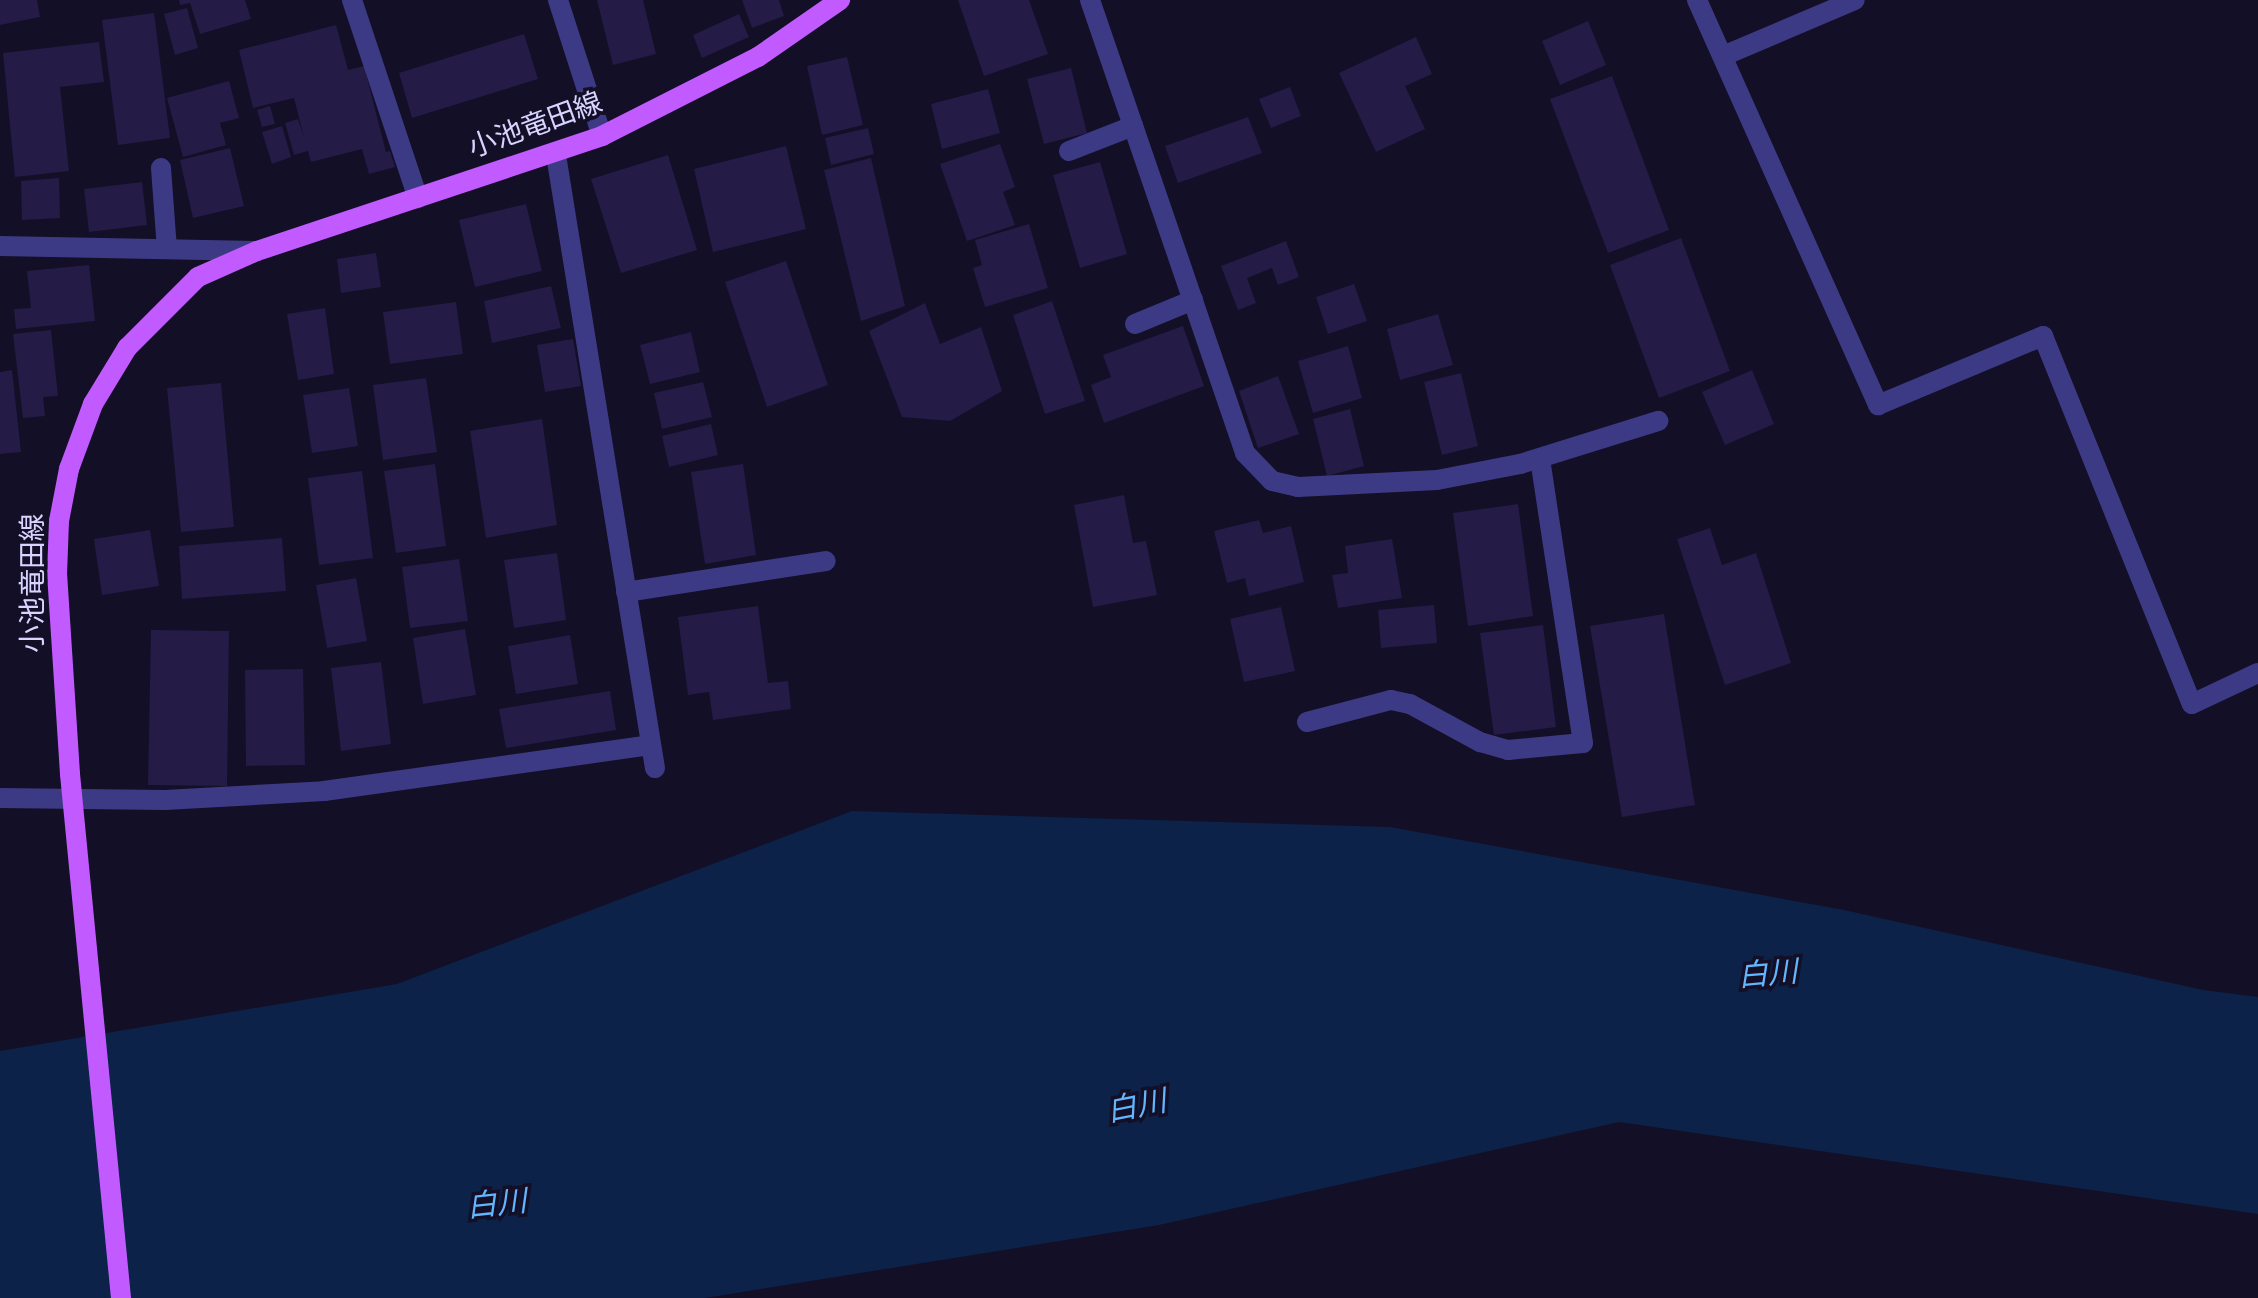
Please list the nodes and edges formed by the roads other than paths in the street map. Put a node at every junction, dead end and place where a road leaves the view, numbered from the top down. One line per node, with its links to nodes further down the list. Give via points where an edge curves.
1 (352, 0): 13 (street)
2 (558, 0): 9 (street)
3 (840, 0): 9 (main road, 小池竜田線, via 758,57)
4 (1090, 0): 8 (street)
5 (1697, 0): 7 (street)
6 (1855, 0): 7 (street)
7 (1723, 56): 23 (street, via 1878,405 2043,336 2192,704)
8 (1133, 126): 10 (street); 17 (street)
9 (602, 136): 11 (main road, 小池竜田線)
10 (1069, 151)
11 (556, 155): 13 (main road, 小池竜田線); 22 (street)
12 (161, 168): 15 (street)
13 (418, 198): 16 (main road, 小池竜田線)
14 (0, 246): 15 (street)
15 (167, 249): 16 (street)
16 (257, 251): 27 (main road, 小池竜田線, via 198,277 127,348 93,404 69,469 59,521 57,575)
17 (1193, 300): 18 (street); 20 (street, via 1245,453 1272,481 1298,487 1421,482)
18 (1135, 324)
19 (1658, 421): 20 (street)
20 (1540, 458): 24 (street, via 1583,743 1508,750 1391,700)
21 (826, 561): 22 (street)
22 (626, 592): 25 (street)
23 (2258, 673)
24 (1307, 722)
25 (650, 745): 26 (street); 27 (street, via 324,791 165,800)
26 (655, 768)
27 (73, 797): 28 (street); 29 (main road, 小池竜田線)
28 (0, 798)
29 (121, 1298)

